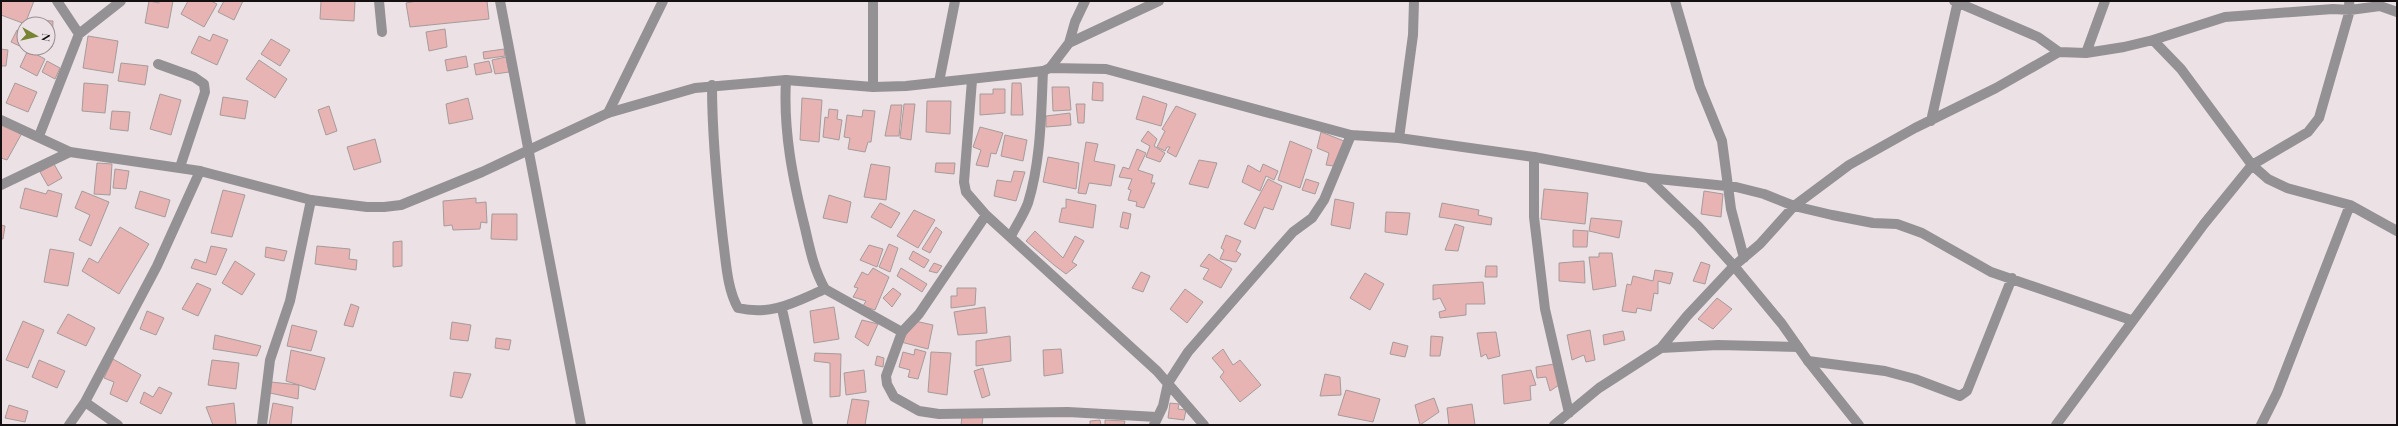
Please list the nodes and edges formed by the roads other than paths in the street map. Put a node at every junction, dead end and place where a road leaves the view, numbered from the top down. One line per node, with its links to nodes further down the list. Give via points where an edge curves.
1 (57, 1): 18 (street)
2 (121, 1): 18 (street)
3 (378, 1): 17 (street)
4 (500, 1): 36 (street)
5 (662, 1): 30 (street)
6 (873, 1): 29 (street)
7 (955, 1): 27 (street)
8 (1085, 1): 20 (street)
9 (1159, 1): 20 (street)
10 (1414, 1): 35 (street, via 1413,35)
11 (1675, 1): 44 (street, via 1700,87 1722,141)
12 (1956, 1): 21 (street, via 2038,37); 32 (street)
13 (2105, 1): 22 (street)
14 (2382, 3): 15 (street); 16 (street)
15 (2349, 6): 19 (street, via 2225,17); 39 (street, via 2319,118 2308,132 2290,145)
16 (2397, 12)
17 (382, 32)
18 (79, 34): 34 (street)
19 (2153, 40): 22 (street); 39 (street, via 2181,69)
20 (1069, 43): 24 (street)
21 (2058, 52): 22 (street); 32 (street, via 1996,88)
22 (2086, 53)
23 (158, 64): 40 (street, via 194,77 204,84 205,92)
24 (1047, 69): 26 (street); 33 (street, via 1106,69); 50 (street, via 1036,169 1027,204)
25 (786, 80): 28 (street); 29 (street); 54 (street, via 784,108 787,140 798,205 812,260)
26 (972, 80): 27 (street); 48 (street, via 964,182 966,192)
27 (938, 82): 29 (street)
28 (712, 85): 30 (street, via 672,93); 55 (street, via 718,195 731,288 738,308 751,311)
29 (873, 87)
30 (608, 113): 36 (street)
31 (1, 120): 34 (street)
32 (1931, 120): 47 (street, via 1849,165)
33 (1351, 135): 35 (street); 61 (street, via 1324,200 1312,218 1293,232 1277,250 1188,352)
34 (39, 136): 37 (street)
35 (1399, 138): 38 (street)
36 (528, 151): 45 (street, via 402,205 367,207); 68 (street)
37 (70, 152): 40 (street); 43 (street)
38 (1534, 157): 42 (street); 63 (street, via 1534,218 1545,309)
39 (2252, 165): 46 (street, via 2268,179 2287,188); 56 (street, via 2204,224 2154,294)
40 (180, 167): 41 (street)
41 (200, 171): 45 (street); 62 (street, via 157,266)
42 (1648, 178): 44 (street); 52 (street, via 1698,226)
43 (1, 185)
44 (1727, 187): 47 (street, via 1764,194); 51 (street)
45 (310, 200): 67 (street, via 290,301 270,360)
46 (2350, 205): 49 (street); 74 (street, via 2277,393)
47 (1794, 206): 51 (street); 53 (street, via 1873,223 1897,224 1922,233 1991,272)
48 (986, 215): 50 (street); 57 (street, via 919,314)
49 (2397, 231)
50 (1011, 236): 61 (street)
51 (1744, 258): 52 (street)
52 (1734, 266): 58 (street); 59 (street)
53 (2012, 278): 56 (street, via 2034,288); 60 (street, via 1967,391 1960,396 1885,370)
54 (825, 289): 55 (street); 57 (street)
55 (782, 309): 69 (street)
56 (2131, 320): 73 (street)
57 (902, 332): 64 (street, via 886,376 886,384 894,397 919,411 939,414 1068,412)
58 (1798, 347): 59 (street, via 1696,345); 60 (street)
59 (1661, 348): 63 (street, via 1599,388)
60 (1808, 362): 72 (street)
61 (1168, 383): 64 (street, via 1163,406); 70 (street)
62 (85, 402): 65 (street); 66 (street)
63 (1569, 413): 71 (street)
64 (1156, 421)
65 (68, 425)
66 (118, 425)
67 (262, 425)
68 (581, 425)
69 (808, 425)
70 (1204, 425)
71 (1554, 425)
72 (1859, 425)
73 (2056, 425)
74 (2261, 425)

